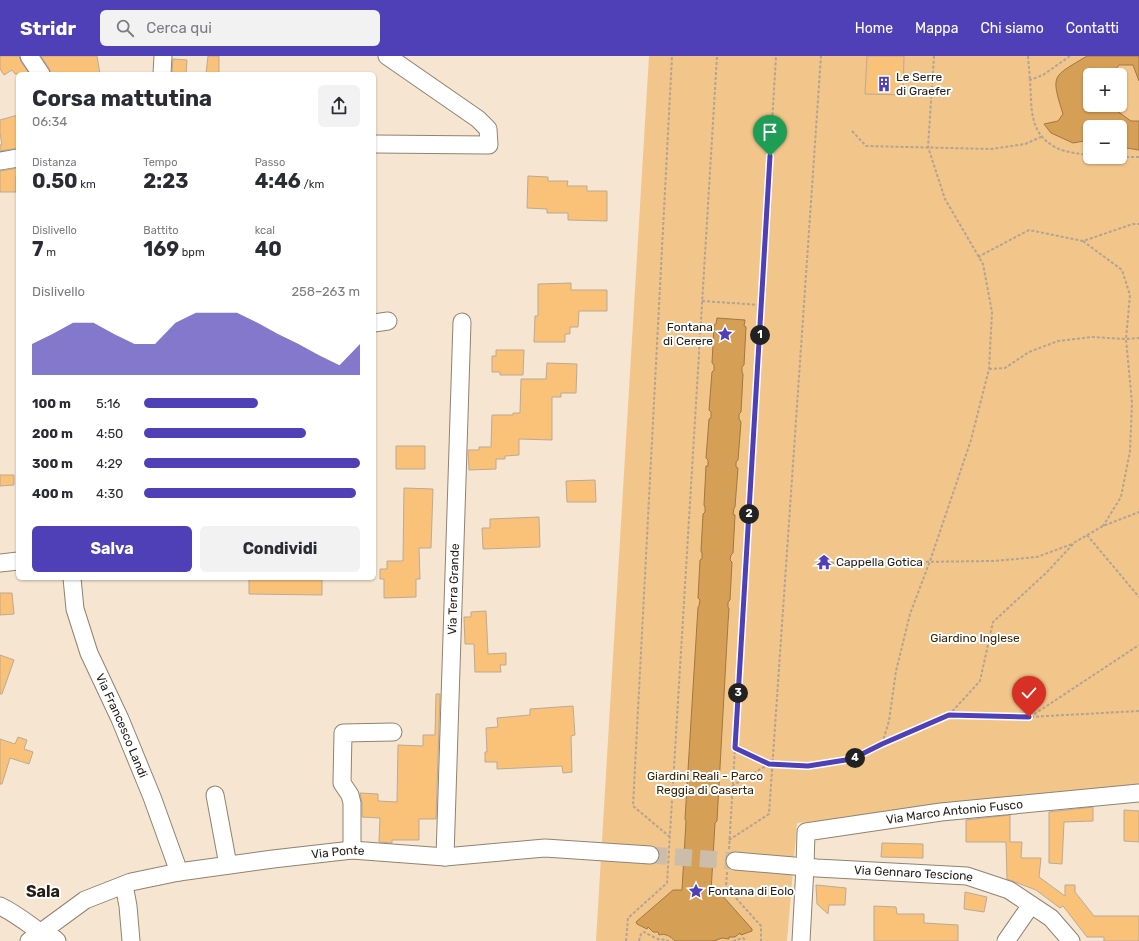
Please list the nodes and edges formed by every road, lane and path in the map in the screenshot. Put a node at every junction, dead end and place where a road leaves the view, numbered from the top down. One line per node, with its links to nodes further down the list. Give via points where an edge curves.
1 (29, 56): 11 (street)
2 (163, 56): 12 (street)
3 (387, 56): 16 (street, via 478,119 488,129 488,145)
4 (672, 56): 53 (path, via 633,806)
5 (717, 56): 26 (path)
6 (776, 56): 27 (path)
7 (821, 56): 49 (path)
8 (934, 56): 17 (path)
9 (1028, 56): 13 (path)
10 (1070, 56): 13 (path, via 1043,75)
11 (40, 72)
12 (162, 72)
13 (1030, 80): 15 (path, via 1034,123)
14 (852, 131): 17 (path, via 866,146)
15 (1040, 137): 17 (path, via 1025,144 991,149); 18 (path, via 1057,148)
16 (376, 144)
17 (928, 147): 25 (path, via 944,199)
18 (1083, 154)
19 (1127, 157): 20 (path)
20 (1139, 157)
21 (16, 158): 22 (street)
22 (0, 161)
23 (1139, 224): 24 (path)
24 (1083, 241): 25 (path, via 1029,230); 30 (path, via 1122,270 1130,295)
25 (978, 257): 31 (path, via 983,264 992,312)
26 (702, 301): 27 (path); 53 (path)
27 (761, 305): 48 (path)
28 (462, 322): 57 (street, Via Terra Grande)
29 (1139, 338): 30 (path)
30 (1126, 339): 31 (path, via 1092,337 1058,341 1029,352 1005,368); 33 (path, via 1132,403 1130,452 1121,497)
31 (989, 369): 37 (path, via 971,440)
32 (1139, 512): 33 (path)
33 (1103, 526): 34 (path)
34 (1087, 536): 35 (path); 41 (path)
35 (1075, 542): 37 (path, via 1037,557 994,561); 44 (path, via 993,622 980,682)
36 (16, 561): 38 (street)
37 (930, 561): 39 (path); 47 (path, via 910,614 896,671 890,721)
38 (0, 563)
39 (831, 563)
40 (72, 580): 61 (street, Via Francesco Landi, via 75,609 89,653 120,719)
41 (1139, 597)
42 (1139, 645): 45 (path)
43 (1139, 711): 45 (path)
44 (949, 715): 45 (path); 47 (path)
45 (1029, 717)
46 (393, 732): 55 (street, via 343,733 342,783 352,803)
47 (882, 744): 49 (path, via 852,759 808,766)
48 (735, 748): 49 (path); 50 (path)
49 (771, 764): 50 (path); 54 (path, via 769,814)
50 (732, 786): 54 (path)
51 (1139, 793): 60 (street, Via Marco Antonio Fusco, via 941,812 806,832)
52 (215, 795): 59 (street)
53 (670, 837): 68 (path, via 667,883 628,918)
54 (729, 840): 58 (path)
55 (352, 850): 57 (street, Via Ponte); 59 (street, Via Ponte)
56 (650, 855): 57 (street, Via Ponte, via 545,848)
57 (445, 857)
58 (730, 863): 60 (street, Via Gennaro Tescione); 73 (path, via 726,887 761,926)
59 (228, 865): 61 (street, Via Ponte)
60 (805, 867): 63 (street, Via Gennaro Tescione, via 967,876 1009,890); 74 (street, Via Marco Antonio Fusco)
61 (179, 872): 62 (street, Via Ponte)
62 (124, 885): 65 (street, Via Ponte, via 85,900); 67 (street)
63 (1031, 905): 75 (street); 76 (street, Via Gennaro Tescione, via 1051,918)
64 (0, 906): 65 (street, via 12,912)
65 (35, 936): 66 (street)
66 (57, 941)
67 (131, 941)
68 (626, 941)
69 (639, 941): 70 (path, via 644,932 656,939)
70 (669, 941)
71 (734, 941): 72 (path, via 743,938)
72 (746, 941)
73 (760, 941)
74 (801, 941)
75 (1006, 941)
76 (1071, 941)

